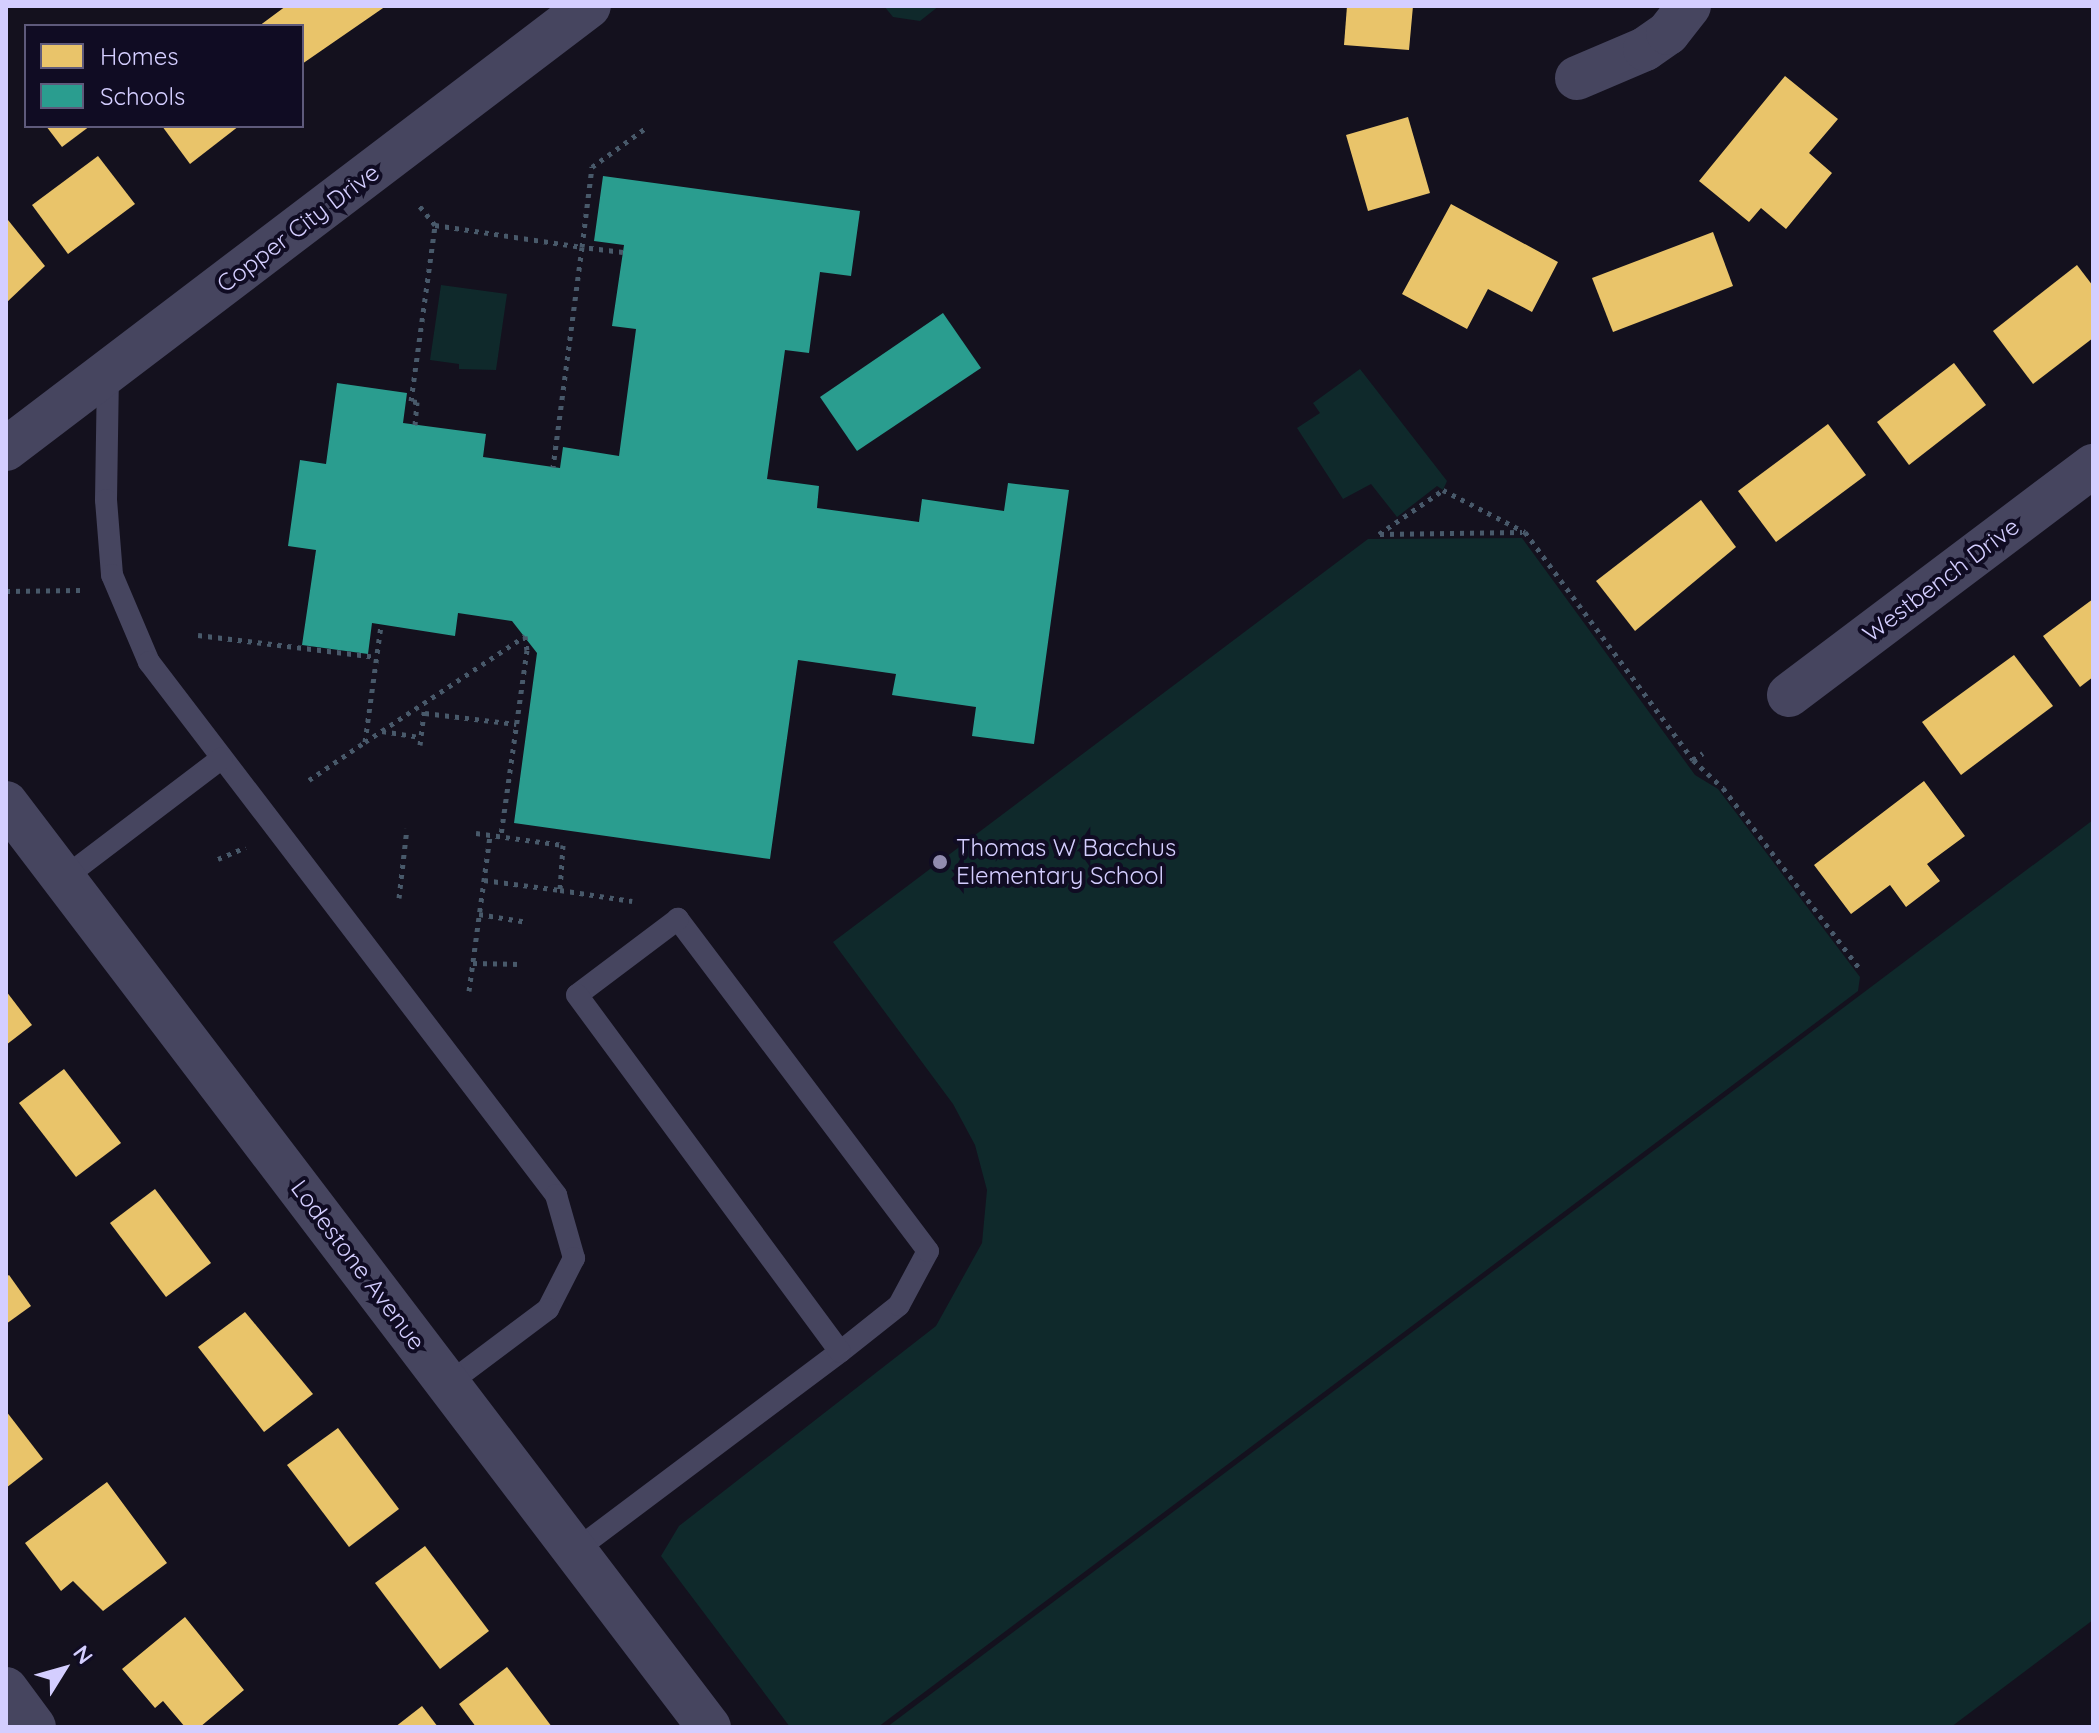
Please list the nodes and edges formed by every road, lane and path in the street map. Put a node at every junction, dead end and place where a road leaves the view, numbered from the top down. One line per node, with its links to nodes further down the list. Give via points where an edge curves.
1 (589, 6): 9 (street, Copper City Drive)
2 (1689, 6): 3 (street, via 1668,33 1645,49)
3 (1577, 78)
4 (647, 127): 7 (path, via 592,167)
5 (419, 205): 6 (path)
6 (435, 225): 7 (path); 10 (path, via 411,401 417,402)
7 (582, 247): 8 (path); 13 (path)
8 (623, 252)
9 (108, 373): 11 (street, Copper City Drive); 29 (lane, via 106,500 112,575 149,662)
10 (415, 425)
11 (6, 449)
12 (2093, 466): 20 (street, Westbench Drive)
13 (553, 467)
14 (1525, 532): 14 (path, via 1443,490 1378,533); 30 (path)
15 (90, 590): 16 (path)
16 (6, 591)
17 (381, 625): 19 (path)
18 (198, 635): 19 (path)
19 (377, 657): 26 (path)
20 (1789, 695)
21 (420, 705): 22 (path); 23 (path, via 525,636); 24 (path)
22 (425, 713): 23 (path); 25 (path)
23 (516, 724): 36 (path)
24 (381, 731): 25 (path); 26 (path)
25 (421, 737): 27 (path)
26 (365, 742): 31 (path)
27 (420, 745)
28 (1703, 753): 30 (path)
29 (222, 758): 39 (lane); 51 (lane, via 556,1195 574,1258 548,1309)
30 (1693, 760): 48 (path, via 1723,788)
31 (309, 780)
32 (6, 803): 39 (street, Lodestone Avenue)
33 (407, 828): 42 (path)
34 (476, 833): 35 (path)
35 (490, 835): 36 (path); 40 (path)
36 (501, 836): 41 (path, via 563,845)
37 (251, 845): 38 (path)
38 (218, 859)
39 (64, 878): 51 (street, Lodestone Avenue)
40 (484, 880): 41 (path); 44 (path)
41 (560, 890): 43 (path)
42 (399, 898)
43 (632, 901)
44 (479, 914): 45 (path); 46 (path)
45 (527, 922)
46 (473, 963): 47 (path); 49 (path)
47 (520, 964)
48 (1859, 968)
49 (469, 991)
50 (840, 1352): 50 (lane, via 899,1305 928,1251 678,919 577,995); 52 (lane)
51 (448, 1384): 52 (street, Lodestone Avenue)
52 (576, 1550): 55 (street, Lodestone Avenue)
53 (6, 1689): 54 (street)
54 (34, 1727)
55 (709, 1727)

